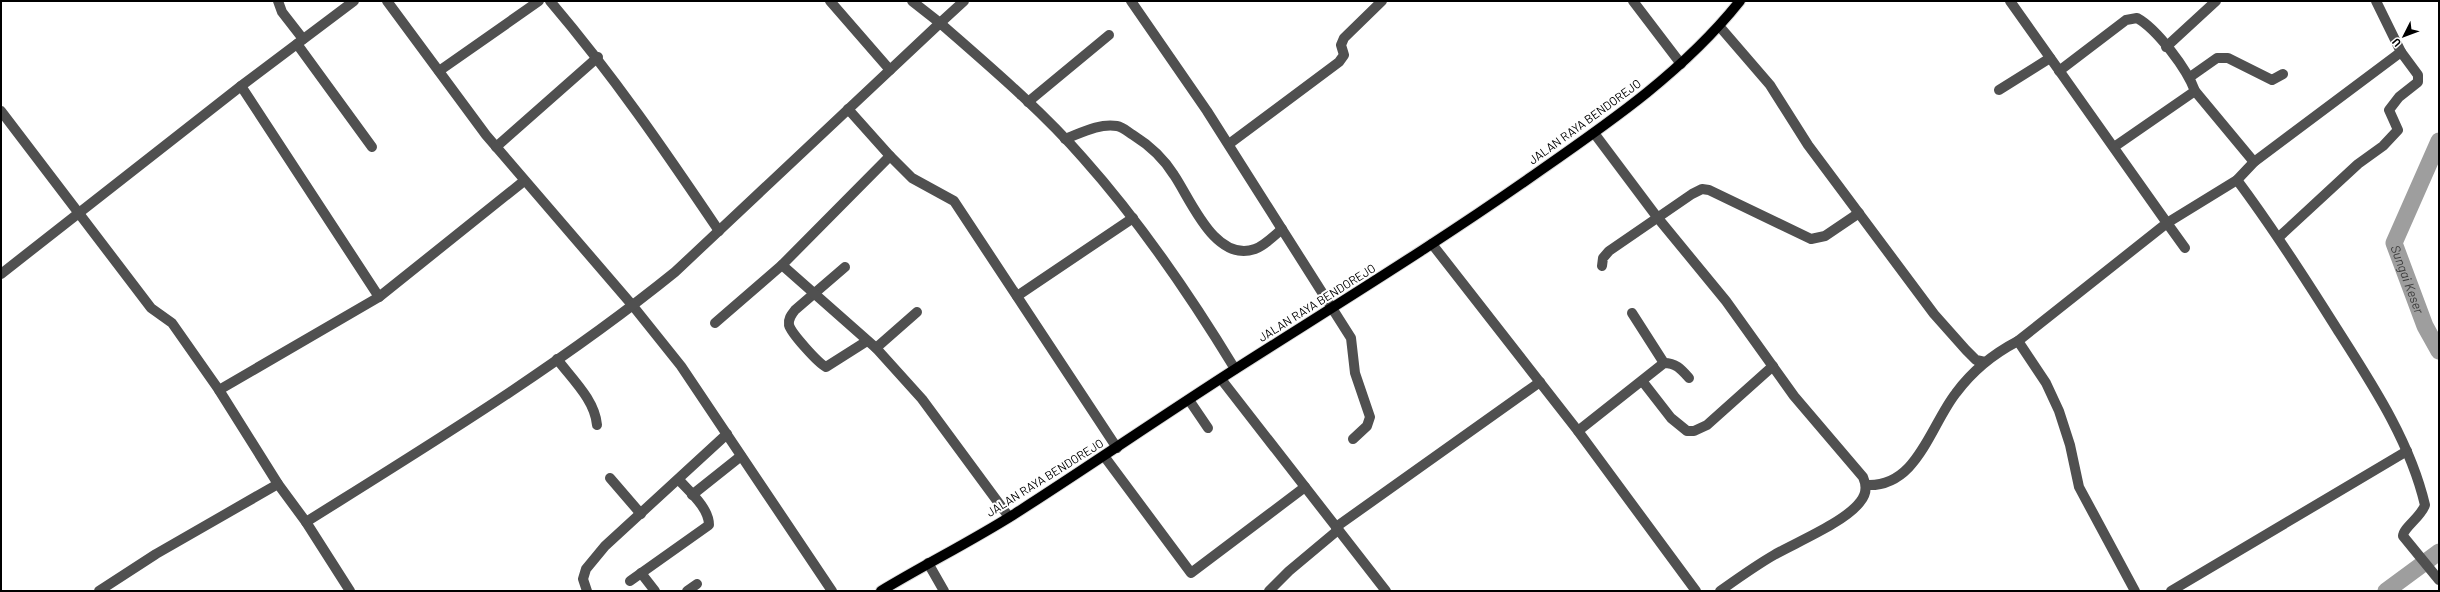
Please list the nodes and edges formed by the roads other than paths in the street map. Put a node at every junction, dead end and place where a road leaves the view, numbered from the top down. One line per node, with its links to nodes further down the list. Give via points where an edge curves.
1 (278, 1): 19 (street)
2 (354, 1): 19 (street)
3 (387, 1): 26 (street)
4 (538, 1): 26 (street)
5 (550, 1): 22 (street)
6 (830, 1): 25 (street)
7 (912, 1): 16 (street)
8 (964, 1): 16 (street)
9 (1132, 1): 38 (street)
10 (1382, 1): 38 (street, via 1344,38 1341,45 1344,55 1339,62)
11 (1633, 1): 24 (street)
12 (1740, 1): 17 (main road, JALAN RAYA BENDOREJO)
13 (2010, 1): 23 (street)
14 (2216, 1): 20 (street)
15 (2376, 1): 21 (street)
16 (940, 23): 25 (street); 33 (street)
17 (1720, 27): 24 (main road, JALAN RAYA BENDOREJO); 47 (street, via 1770,85 1808,146)
18 (1109, 35): 33 (street)
19 (300, 41): 30 (street); 39 (street)
20 (2166, 47): 27 (street, via 2144,22 2137,18 2126,20); 29 (street)
21 (2401, 52): 43 (street); 53 (street, via 2418,75 2418,82 2399,97 2389,110 2398,130)
22 (598, 57): 40 (street); 52 (street)
23 (2050, 58): 27 (street); 31 (street)
24 (1681, 64): 36 (main road, JALAN RAYA BENDOREJO, via 1671,75)
25 (890, 70): 34 (street)
26 (439, 71): 40 (street)
27 (2059, 71): 41 (street)
28 (2283, 74): 29 (street, via 2272,80 2228,58 2217,58)
29 (2190, 76): 32 (street)
30 (241, 86): 46 (street); 62 (street)
31 (2000, 90)
32 (2195, 90): 41 (street); 43 (street)
33 (1028, 102): 37 (street)
34 (848, 108): 42 (street); 52 (street)
35 (1, 111): 46 (street)
36 (1594, 133): 48 (street); 54 (main road, JALAN RAYA BENDOREJO)
37 (1065, 139): 49 (street); 51 (street, via 1093,128 1119,126 1146,144 1174,173 1202,223 1218,239 1238,250 1257,249)
38 (1228, 144): 51 (street)
39 (372, 147)
40 (496, 147): 45 (street)
41 (2114, 147): 50 (street)
42 (890, 156): 56 (street); 61 (street, via 912,178 954,201)
43 (2254, 162): 44 (street)
44 (2237, 180): 50 (street); 53 (street)
45 (524, 181): 62 (street); 63 (street)
46 (80, 213): 59 (street); 80 (street, via 151,308 172,323)
47 (1859, 214): 48 (street, via 1825,236 1812,239 1728,198 1702,189); 72 (street, via 1934,314 1976,360)
48 (1658, 217): 57 (street, via 1608,251 1603,258); 74 (street, via 1726,301)
49 (1133, 218): 61 (street); 75 (street, via 1207,323)
50 (2167, 223): 55 (street); 69 (street)
51 (1282, 230): 64 (street)
52 (719, 231): 63 (street)
53 (2279, 237): 88 (street, via 2353,353 2391,418)
54 (1432, 244): 64 (main road, JALAN RAYA BENDOREJO); 78 (street)
55 (2185, 248)
56 (782, 265): 60 (street); 67 (street)
57 (1602, 266)
58 (845, 267): 60 (street)
59 (1, 274)
60 (813, 294): 68 (street); 68 (street, via 794,310 789,325 824,366 830,366)
61 (1017, 296): 87 (street)
62 (379, 297): 80 (street)
63 (633, 306): 71 (street); 85 (street, via 681,366)
64 (1332, 310): 75 (main road, JALAN RAYA BENDOREJO); 86 (street, via 1351,338 1355,373 1370,417 1367,426)
65 (917, 312): 70 (street)
66 (1632, 313): 73 (street)
67 (715, 324)
68 (867, 341): 70 (street)
69 (2018, 341): 72 (street); 118 (street, via 2046,383 2059,411 2070,445 2079,487)
70 (876, 348): 98 (street, via 922,399)
71 (557, 359): 82 (street, via 591,404 596,413); 99 (street, via 463,424)
72 (1985, 362): 94 (street, via 1955,393 1913,464 1889,483)
73 (1664, 364): 76 (street, via 1672,363 1679,366); 79 (street)
74 (1773, 366): 79 (street, via 1707,425 1687,432 1671,418); 94 (street, via 1794,396 1863,477)
75 (1235, 369): 77 (main road, JALAN RAYA BENDOREJO)
76 (1688, 378)
77 (1221, 379): 81 (main road, JALAN RAYA BENDOREJO); 95 (street)
78 (1540, 382): 84 (street); 100 (street)
79 (1642, 382): 84 (street)
80 (219, 390): 93 (street)
81 (1189, 400): 83 (street); 87 (main road, JALAN RAYA BENDOREJO)
82 (597, 425)
83 (1208, 428)
84 (1578, 431): 116 (street)
85 (727, 434): 89 (street); 92 (street)
86 (1353, 439)
87 (1117, 448): 90 (main road, JALAN RAYA BENDOREJO)
88 (2406, 450): 103 (street, via 2425,505 2403,536); 119 (street)
89 (741, 456): 96 (street); 111 (street)
90 (1104, 456): 95 (street, via 1191,573); 98 (main road, JALAN RAYA BENDOREJO)
91 (610, 478): 97 (street)
92 (679, 480): 96 (street); 97 (street)
93 (278, 484): 99 (street); 106 (street, via 156,554)
94 (1866, 485): 117 (street, via 1860,503 1847,514 1771,557)
95 (1305, 488): 100 (street)
96 (692, 495): 102 (street, via 709,518 709,525)
97 (641, 514): 108 (street, via 605,546 586,569 583,579)
98 (1009, 517): 101 (main road, JALAN RAYA BENDOREJO)
99 (306, 522): 107 (street)
100 (1337, 529): 114 (street); 115 (street)
101 (928, 563): 112 (main road, JALAN RAYA BENDOREJO); 113 (street)
102 (641, 573): 104 (street); 109 (street)
103 (2439, 580)
104 (630, 581)
105 (698, 584): 110 (street)
106 (99, 591)
107 (350, 591)
108 (587, 591)
109 (655, 591)
110 (688, 591)
111 (832, 591)
112 (881, 591)
113 (944, 591)
114 (1269, 591)
115 (1386, 591)
116 (1696, 591)
117 (1720, 591)
118 (2135, 591)
119 (2170, 591)

